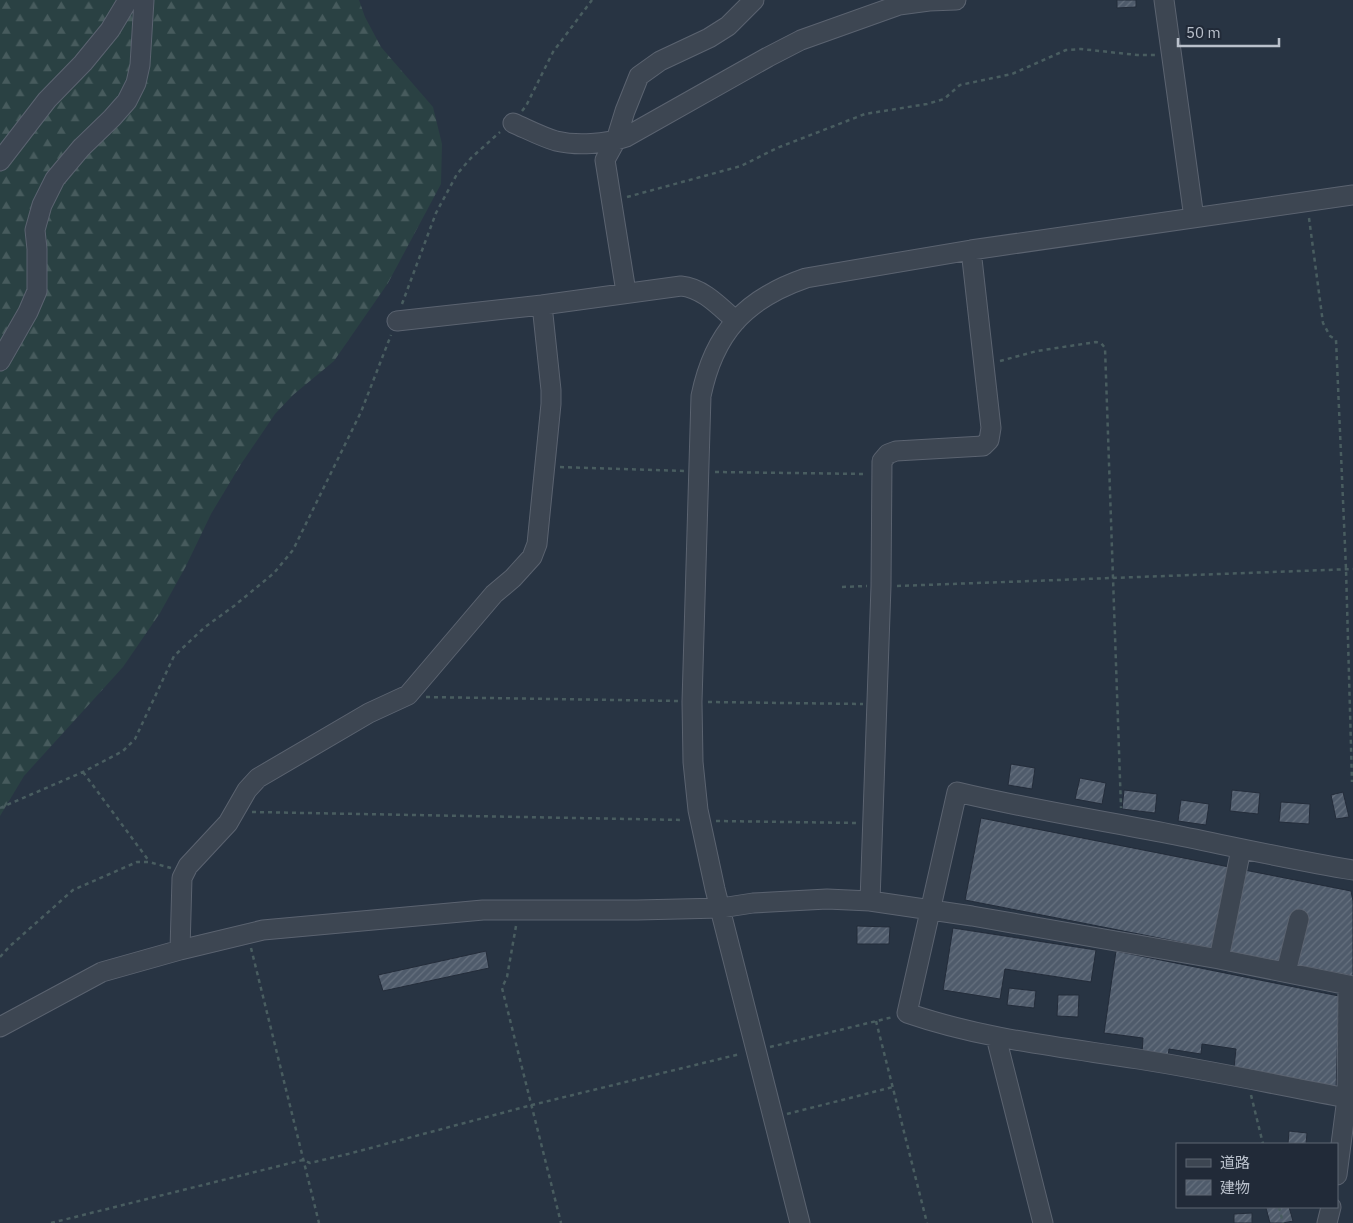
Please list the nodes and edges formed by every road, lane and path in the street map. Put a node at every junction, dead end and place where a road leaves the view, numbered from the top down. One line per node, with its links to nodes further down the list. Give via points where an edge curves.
1 (128, 0): 11 (street, via 84,63 47,100)
2 (144, 0): 21 (street, via 136,83 127,101 55,179 42,205 34,230 37,291)
3 (592, 0): 9 (path, via 552,52 526,106)
4 (754, 0): 10 (street, via 728,26 660,61 639,76)
5 (956, 0): 7 (street)
6 (1164, 0): 8 (street)
7 (929, 1): 10 (street, via 899,5 801,40)
8 (1172, 54): 13 (path, via 1066,50 1012,74 960,85 944,99 865,114 777,148 741,166); 15 (street)
9 (512, 123): 10 (street, via 556,141); 19 (path, via 457,174 436,213)
10 (616, 140): 13 (street, via 606,160)
11 (0, 161)
12 (1353, 196): 14 (street)
13 (611, 201): 17 (street)
14 (1307, 202): 15 (street); 23 (path, via 1323,323 1336,340)
15 (1194, 218): 16 (street)
16 (971, 250): 20 (street, via 785,284 762,297); 22 (street)
17 (626, 292): 18 (street); 20 (street, via 691,286)
18 (542, 305): 19 (street); 28 (street, via 551,397 546,466 532,557 494,594)
19 (397, 321): 31 (path, via 361,412 293,550 274,573 205,627 174,656 135,739 123,751)
20 (736, 321): 29 (street, via 714,352 701,396)
21 (0, 361)
22 (984, 365): 25 (path, via 1037,351 1096,342 1105,348); 26 (street, via 991,428 989,440 983,446 896,451 882,461)
23 (1346, 569): 24 (path); 25 (path); 32 (path)
24 (1353, 569)
25 (1113, 577): 26 (path); 37 (path)
26 (881, 586): 27 (path); 30 (street)
27 (842, 587)
28 (408, 694): 29 (path, via 418,697); 34 (street, via 258,778)
29 (692, 702): 30 (path); 35 (street, via 693,762)
30 (877, 705): 36 (street)
31 (83, 772): 33 (path); 39 (path)
32 (1352, 782)
33 (0, 808)
34 (235, 811): 35 (path); 41 (street)
35 (700, 821): 36 (path); 43 (street)
36 (873, 823): 42 (street)
37 (1121, 824): 38 (street); 45 (street, via 957,792)
38 (1241, 849): 40 (street); 50 (street)
39 (149, 862): 41 (path); 49 (path, via 136,862 73,890)
40 (1353, 870)
41 (185, 871): 48 (street, via 182,878)
42 (870, 901): 43 (street, via 827,899); 45 (street)
43 (721, 908): 44 (street); 57 (street)
44 (517, 910): 47 (street, via 326,923); 61 (path, via 507,977 502,988)
45 (931, 910): 50 (street); 53 (street)
46 (1299, 919): 51 (street)
47 (247, 933): 48 (street); 64 (path)
48 (180, 950): 55 (street, via 102,972)
49 (0, 957)
50 (1219, 959): 51 (street)
51 (1286, 972): 52 (street)
52 (1350, 986): 60 (street)
53 (907, 1013): 54 (path); 56 (street)
54 (876, 1021): 57 (path); 59 (path)
55 (0, 1027)
56 (996, 1037): 58 (street); 73 (street)
57 (757, 1050): 61 (path); 62 (street)
58 (1247, 1079): 60 (street); 63 (path)
59 (893, 1088): 62 (path); 72 (path)
60 (1349, 1102): 65 (street)
61 (532, 1105): 64 (path, via 348,1154 310,1163); 70 (path)
62 (773, 1117): 71 (street)
63 (1263, 1143)
64 (302, 1160): 68 (path); 69 (path)
65 (1338, 1169)
66 (1278, 1208): 74 (path)
67 (1331, 1208): 75 (street)
68 (51, 1223)
69 (319, 1223)
70 (561, 1223)
71 (800, 1223)
72 (927, 1223)
73 (1043, 1223)
74 (1282, 1223)
75 (1327, 1223)

